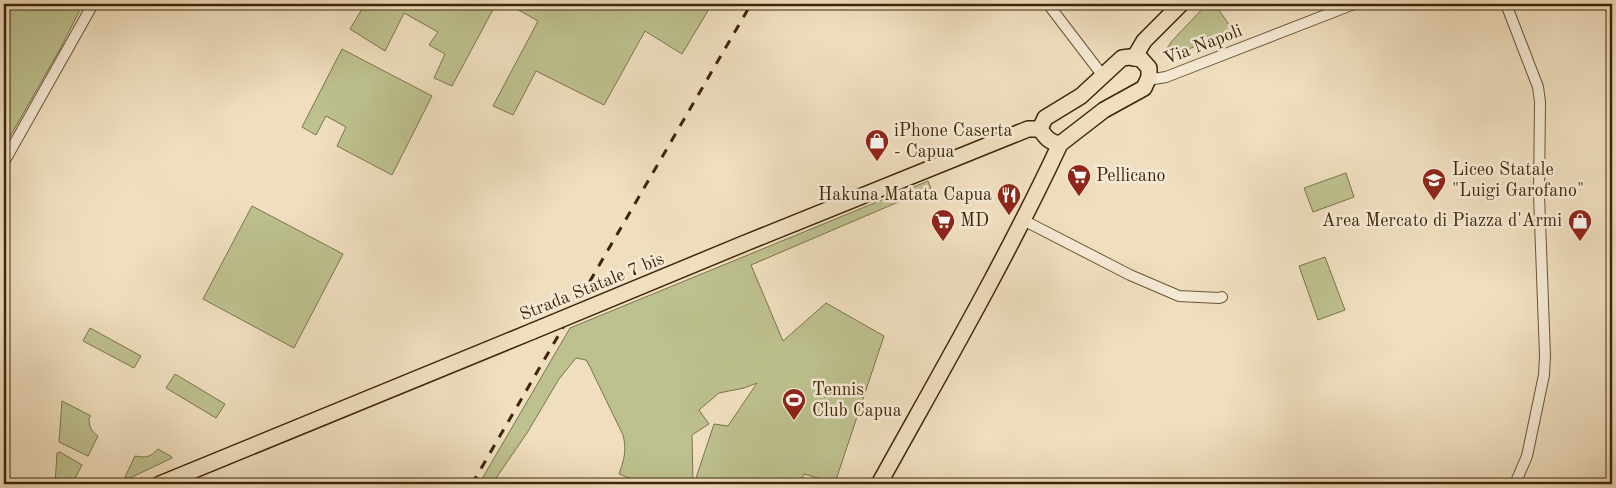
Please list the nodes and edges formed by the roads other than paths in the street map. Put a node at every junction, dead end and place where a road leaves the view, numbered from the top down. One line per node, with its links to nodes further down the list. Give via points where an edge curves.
1 (93, 4): 11 (street)
2 (1048, 4): 7 (street)
3 (1181, 4): 6 (main road, via 1144,41)
4 (1354, 4): 8 (street, Via Napoli, via 1166,77)
5 (1506, 4): 16 (street, via 1538,87 1540,102 1539,194 1545,356 1527,456)
6 (1134, 58): 7 (main road, via 1122,58); 8 (main road, via 1141,59 1149,68)
7 (1103, 76): 9 (main road, via 1081,96 1045,118)
8 (1147, 80): 10 (main road, via 1144,88 1104,110)
9 (1040, 129): 10 (main road, via 1051,143); 14 (main road, Strada Statale 7 bis, bridge, via 1028,129)
10 (1060, 144): 12 (main road)
11 (4, 162)
12 (1023, 220): 13 (street, via 1130,275 1179,296); 15 (main road)
13 (1222, 297)
14 (160, 484)
15 (879, 484)
16 (1515, 484)

